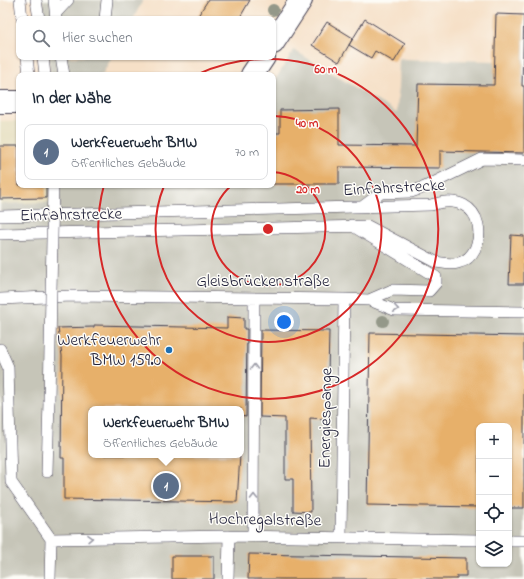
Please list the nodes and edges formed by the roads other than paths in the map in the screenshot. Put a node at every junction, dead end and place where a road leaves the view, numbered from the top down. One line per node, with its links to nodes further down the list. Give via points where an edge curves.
1 (20, 0): 7 (lane)
2 (36, 0): 8 (lane)
3 (54, 0): 9 (lane)
4 (68, 0): 9 (lane)
5 (107, 0): 10 (lane)
6 (301, 0): 11 (street)
7 (22, 16)
8 (39, 16)
9 (56, 16)
10 (104, 16)
11 (276, 38)
12 (27, 60): 16 (lane)
13 (43, 60): 17 (lane)
14 (62, 60): 18 (lane)
15 (262, 60): 19 (street)
16 (29, 72)
17 (45, 72)
18 (64, 72)
19 (254, 72)
20 (0, 102): 21 (street)
21 (16, 102)
22 (524, 160): 24 (lane, via 482,159 411,192 381,193)
23 (53, 188): 34 (lane, bridge)
24 (362, 207): 25 (lane, Einfahrstrecke); 26 (lane, Einfahrstrecke, via 459,202 475,213 479,230 477,245 471,255 459,263 447,264 436,262 368,226)
25 (0, 216)
26 (350, 225): 27 (lane, Einfahrstrecke); 31 (lane, via 436,277 436,283 429,291 392,290)
27 (0, 234)
28 (0, 299): 29 (lane, Gleisbrückenstraße, via 70,296)
29 (254, 299): 30 (lane, Gleisbrückenstraße); 36 (lane, one-way to 29)
30 (344, 299): 31 (lane, Gleisbrückenstraße); 37 (lane, Energiespange)
31 (369, 300): 32 (lane, Gleisbrückenstraße, one-way to 32, via 394,310)
32 (524, 312)
33 (0, 349): 38 (lane, via 8,367 11,482)
34 (47, 472)
35 (229, 536): 36 (lane, Hochregalstraße); 38 (lane, Hochregalstraße, one-way to 35); 43 (lane)
36 (253, 536): 37 (lane, Hochregalstraße)
37 (341, 538): 39 (lane, Hochregalstraße)
38 (51, 539): 42 (lane)
39 (476, 540)
40 (512, 541): 41 (lane)
41 (524, 541)
42 (50, 579)
43 (228, 579)

